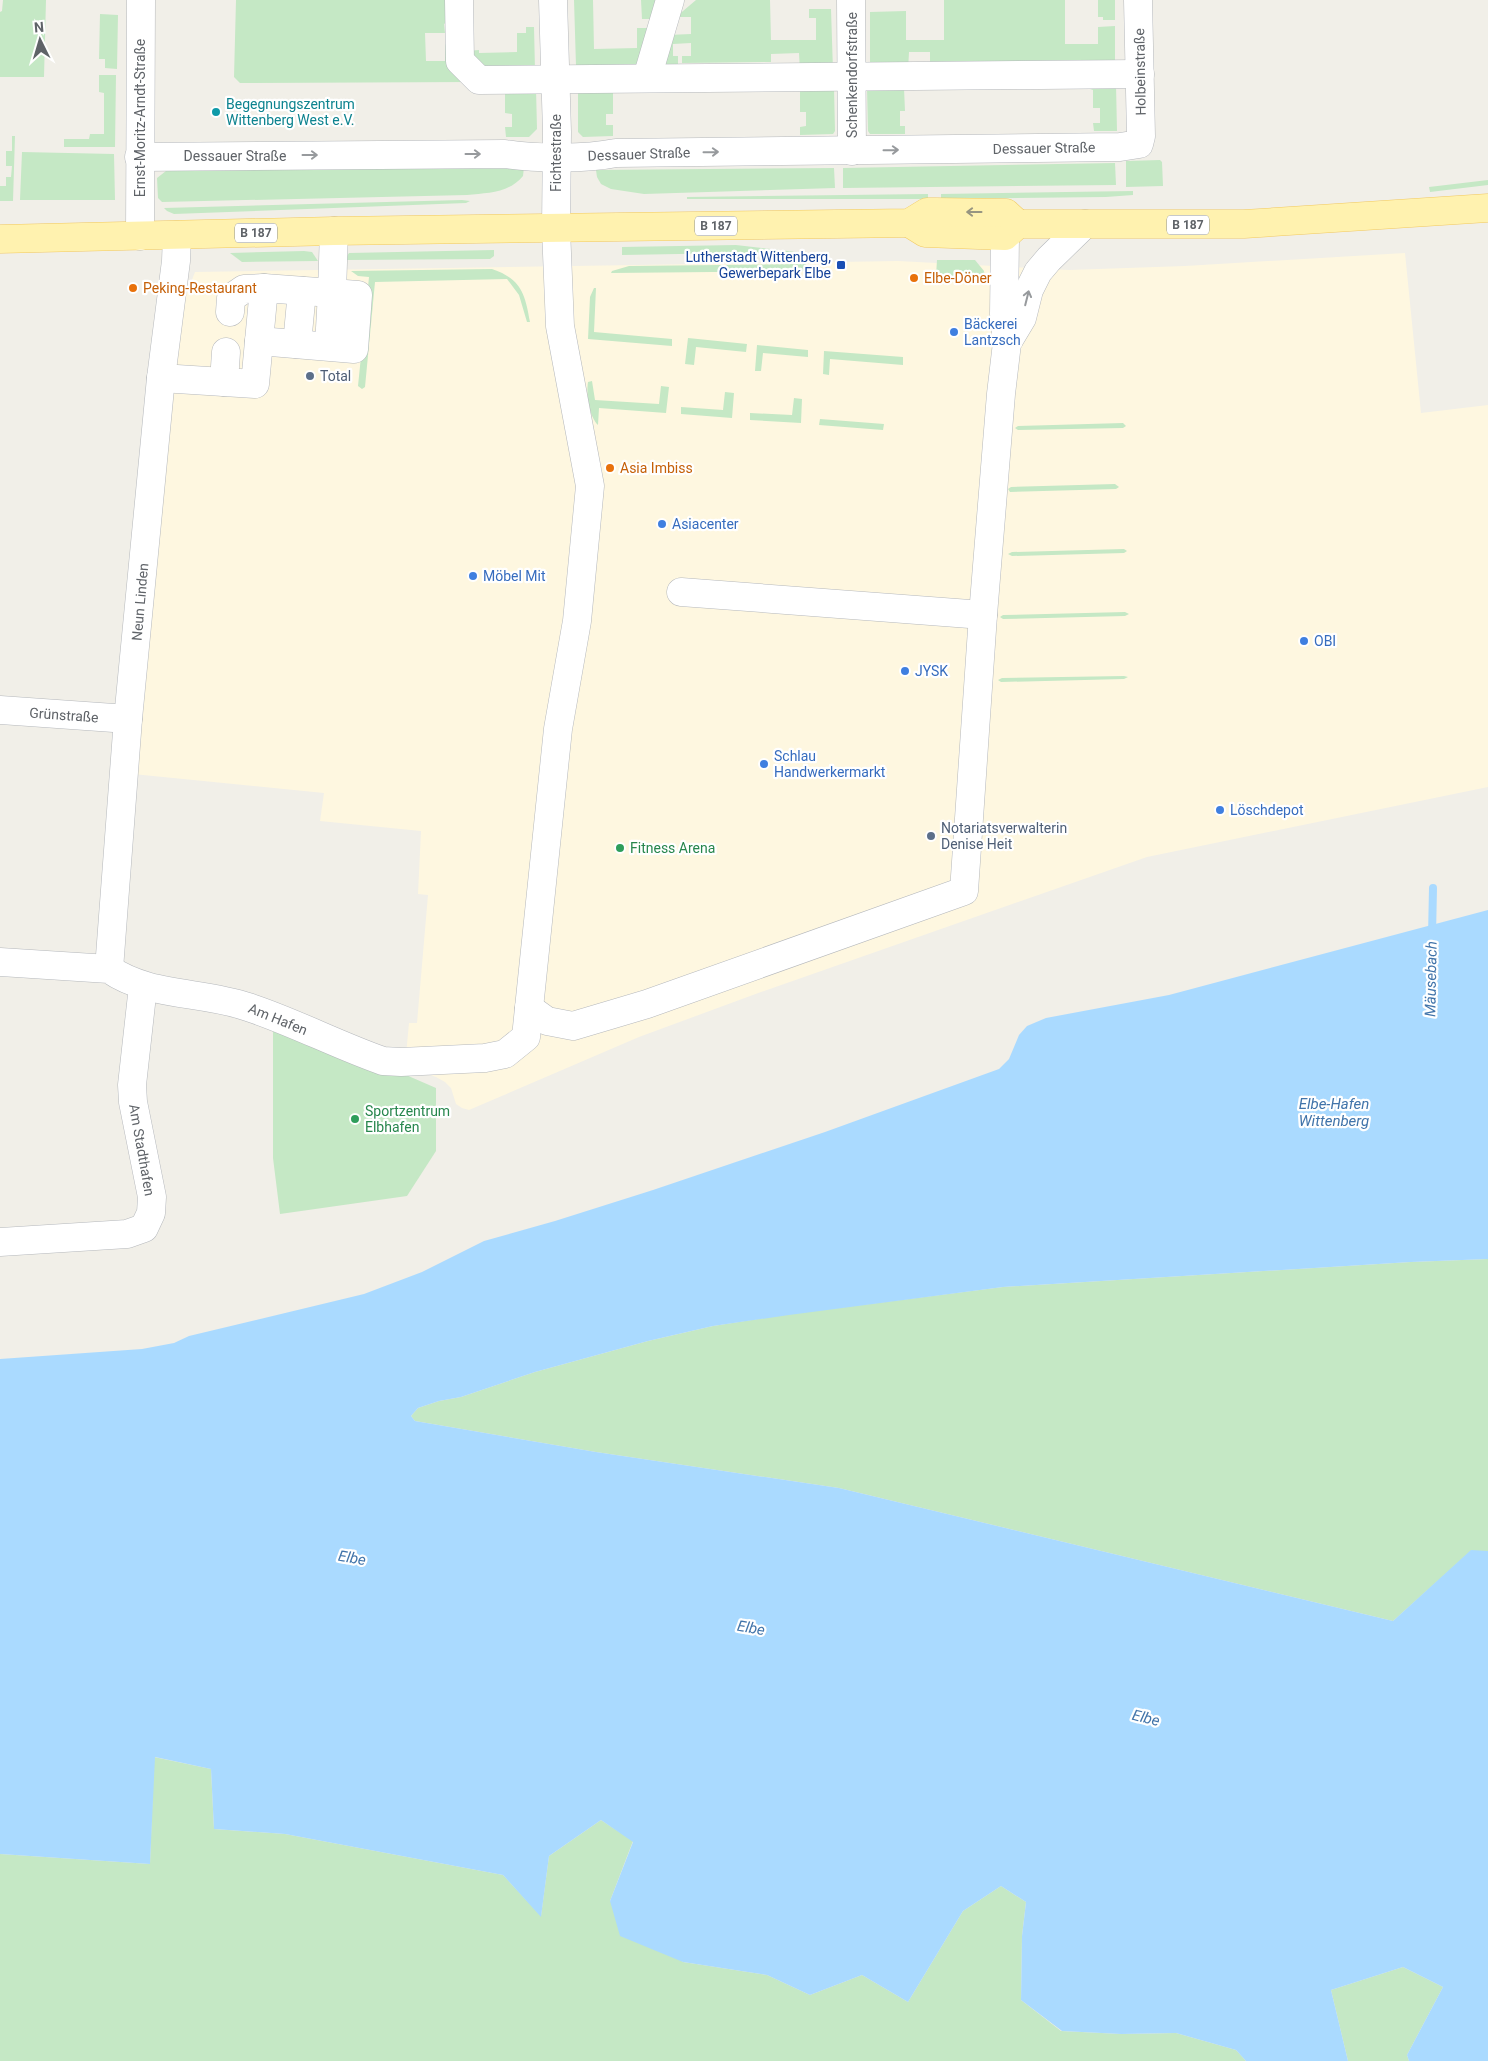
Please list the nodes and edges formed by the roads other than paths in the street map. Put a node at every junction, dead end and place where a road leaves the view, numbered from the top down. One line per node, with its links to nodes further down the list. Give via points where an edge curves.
1 (140, 0): 13 (street, Ernst-Moritz-Arndt-Straße)
2 (460, 0): 9 (street, via 460,61 479,80)
3 (553, 0): 9 (street, Fichtestraße)
4 (670, 0): 10 (street)
5 (851, 0): 8 (street, Schenkendorfstraße)
6 (1138, 0): 7 (street, Holbeinstraße)
7 (1140, 74): 8 (street); 11 (street, Holbeinstraße)
8 (851, 77): 10 (street); 12 (street, Schenkendorfstraße)
9 (555, 78): 10 (street); 14 (street, Fichtestraße)
10 (647, 78)
11 (1139, 144): 12 (street, Dessauer Straße, one-way to 11, via 1120,147)
12 (852, 151): 14 (street, Dessauer Straße, one-way to 12)
13 (139, 156): 14 (street, Dessauer Straße, one-way to 14); 21 (street, Ernst-Moritz-Arndt-Straße)
14 (556, 156): 17 (street, Fichtestraße)
15 (1488, 208): 16 (main road, B 187, via 1244,224)
16 (1085, 224): 18 (main road, B 187); 28 (street, one-way to 16, via 1022,318 1029,290 1038,272)
17 (556, 228): 18 (main road, B 187, via 909,223 927,212 1006,212); 19 (main road, B 187); 40 (street, Fichtestraße, via 560,326 590,486 577,621 558,729)
18 (1012, 230): 28 (street, via 1004,314)
19 (334, 231): 20 (main road, B 187); 25 (street)
20 (177, 235): 21 (main road, B 187); 31 (street, Neun Linden)
21 (140, 236): 22 (main road, B 187)
22 (0, 239)
23 (264, 288): 24 (street); 26 (street, via 244,289 232,298); 27 (street)
24 (302, 291): 25 (street); 29 (street)
25 (332, 293): 29 (street, via 358,295 354,349)
26 (230, 312)
27 (259, 341): 29 (street); 32 (street, via 255,384)
28 (1008, 343): 34 (street)
29 (297, 344)
30 (226, 352): 32 (street)
31 (161, 378): 32 (street); 36 (street, Neun Linden)
32 (224, 382)
33 (681, 592): 34 (street)
34 (983, 615): 40 (street, via 964,891 647,1004 573,1026 547,1021)
35 (0, 710): 36 (street, Grünstraße)
36 (128, 719): 38 (street, Neun Linden)
37 (0, 962): 38 (street)
38 (109, 969): 39 (street, Am Hafen)
39 (143, 986): 40 (street, Am Hafen, via 247,1006 383,1061 452,1061 506,1054 526,1037); 41 (street, Am Stadthafen, via 122,1085 133,1102 152,1197 151,1213 144,1228 127,1234)
40 (530, 1008)
41 (0, 1242)

